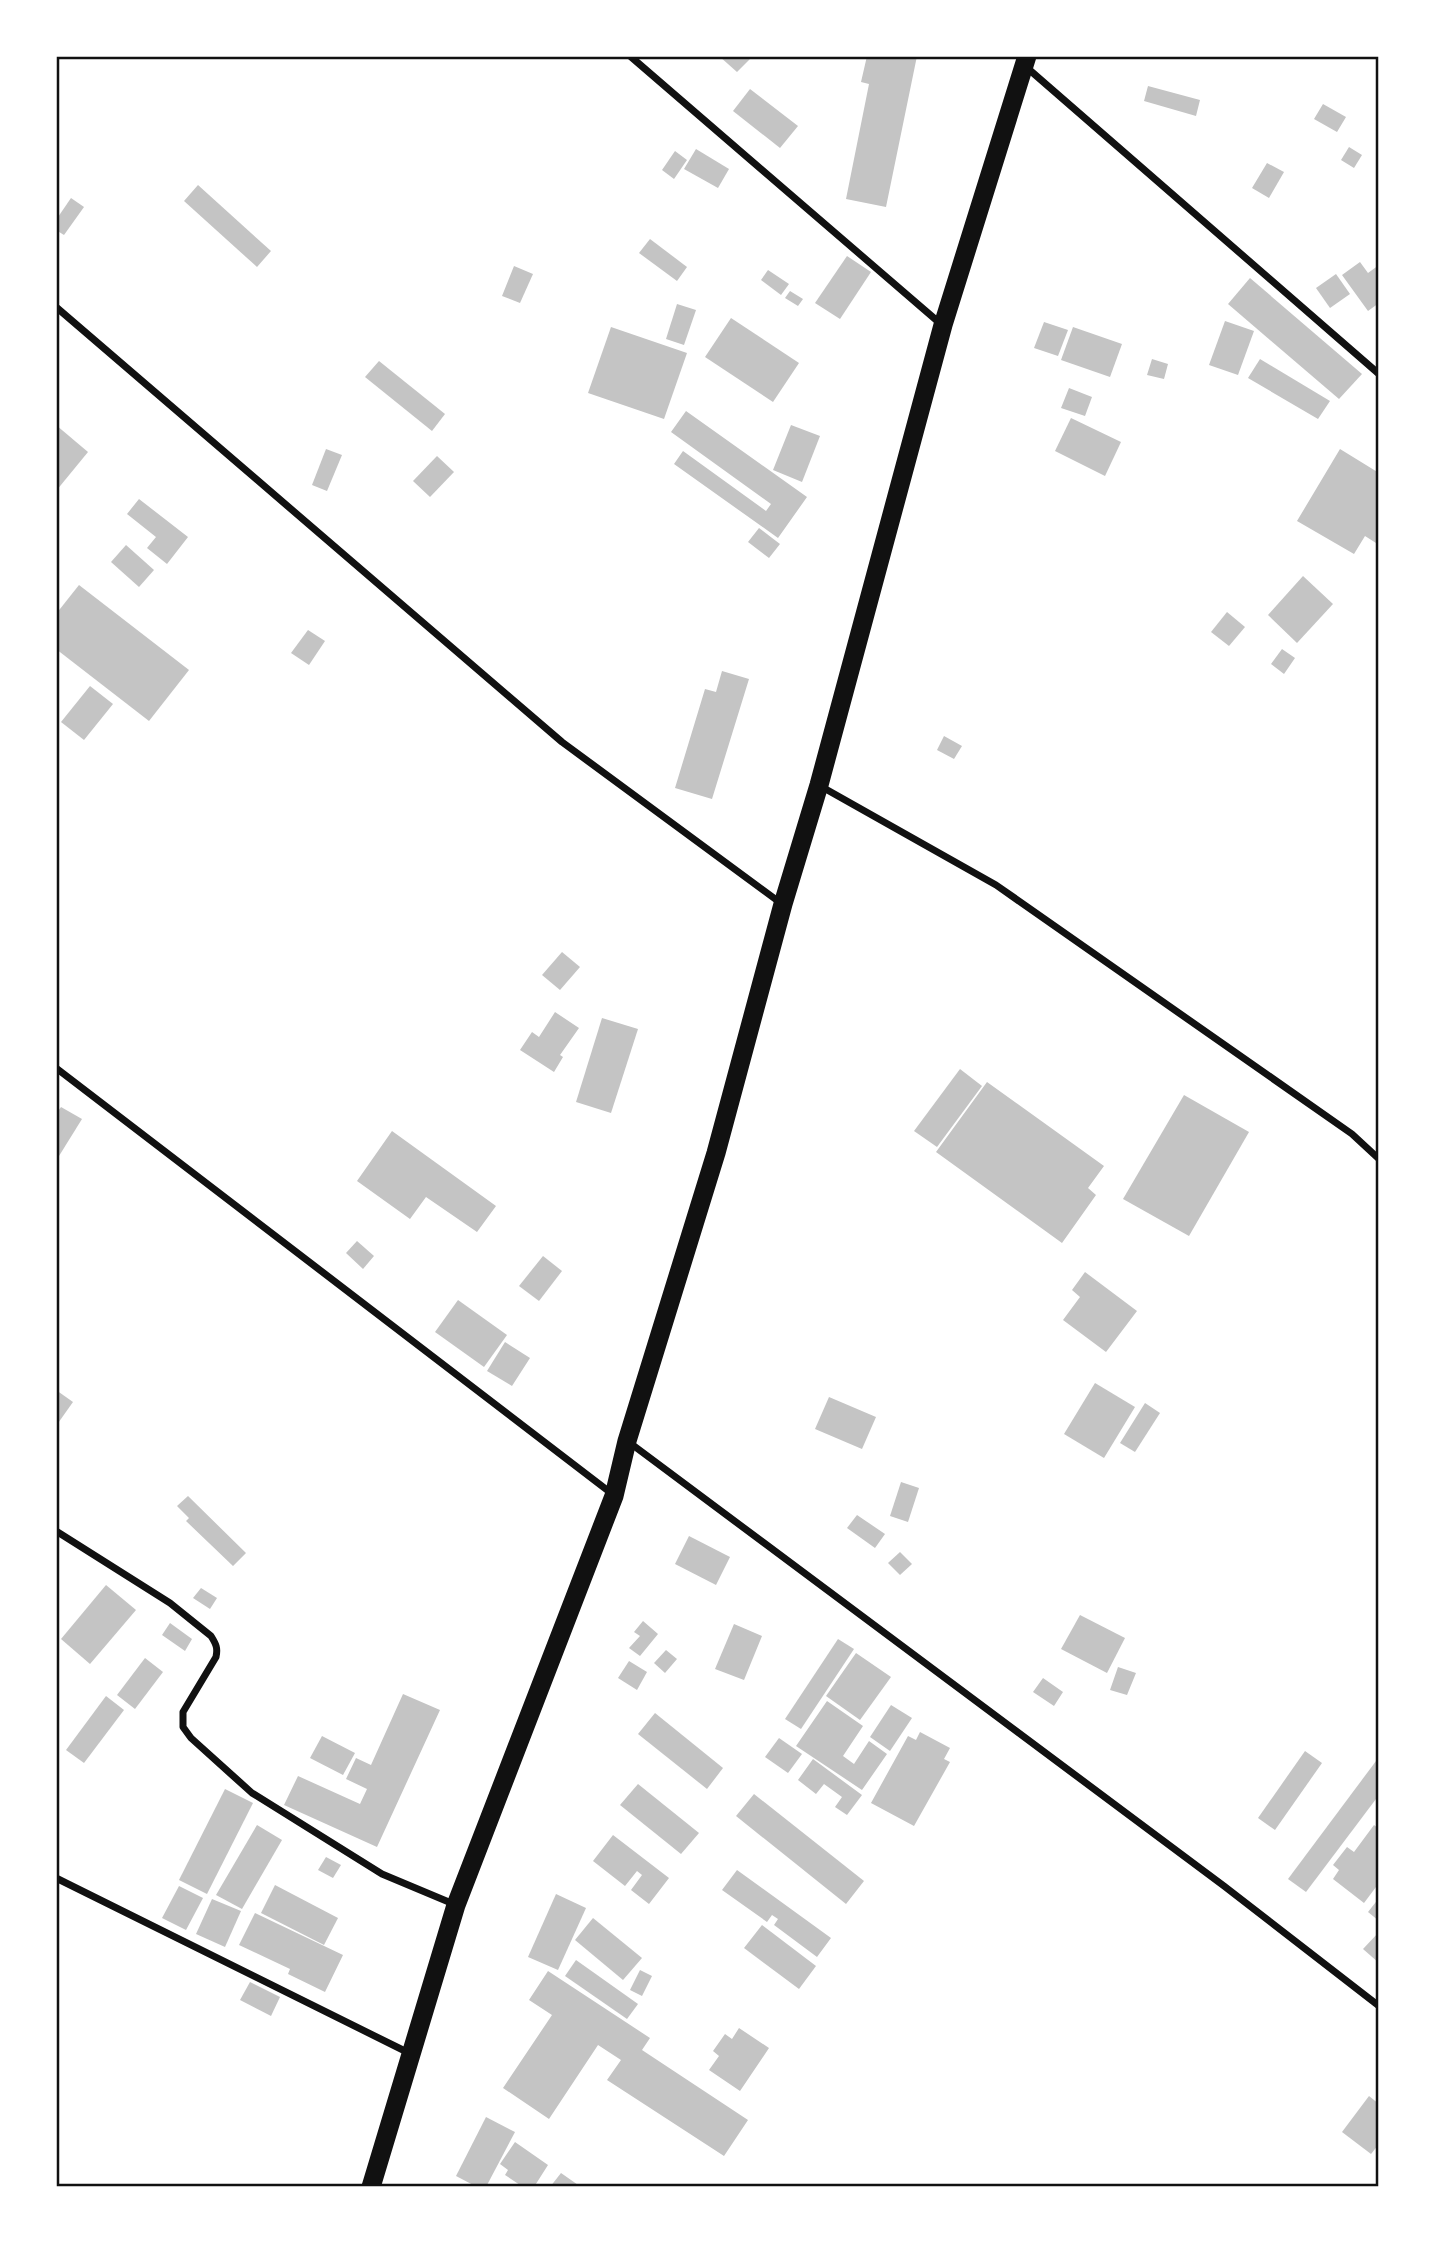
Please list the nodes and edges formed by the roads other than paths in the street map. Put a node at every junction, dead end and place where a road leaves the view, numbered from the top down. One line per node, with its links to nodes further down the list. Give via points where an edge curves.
1 (630, 56): 4 (street)
2 (1026, 61): 4 (highway); 5 (street)
3 (56, 307): 7 (street, via 562,742)
4 (943, 325): 6 (highway)
5 (1379, 374)
6 (818, 785): 7 (highway); 9 (street, via 996,885 1352,1134)
7 (783, 904): 10 (highway, via 716,1153)
8 (56, 1068): 11 (street)
9 (1379, 1160)
10 (627, 1441): 11 (highway); 15 (street)
11 (614, 1496): 14 (highway)
12 (56, 1531): 14 (street, via 170,1603 216,1642 216,1657 183,1712 184,1727 197,1744 252,1793 382,1874)
13 (56, 1878): 16 (street)
14 (456, 1905): 16 (highway)
15 (1379, 2006)
16 (413, 2054): 17 (highway)
17 (371, 2187)

